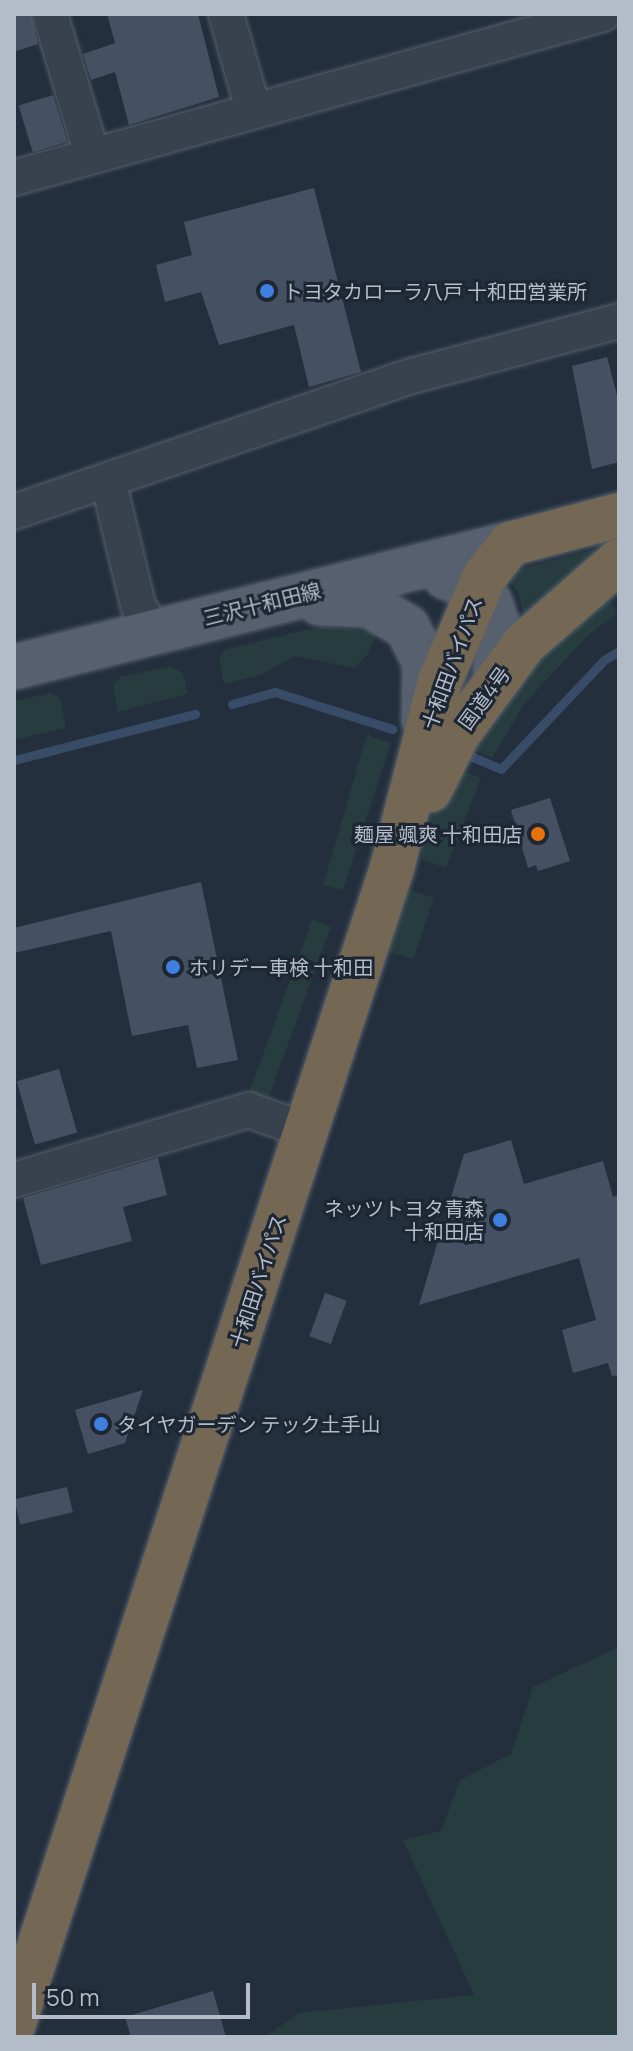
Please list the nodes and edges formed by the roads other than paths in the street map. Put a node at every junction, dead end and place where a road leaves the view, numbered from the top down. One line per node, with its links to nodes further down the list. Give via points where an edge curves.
1 (50, 14): 5 (street)
2 (226, 14): 4 (street)
3 (603, 14): 4 (street)
4 (253, 109): 5 (street)
5 (92, 155): 6 (street)
6 (14, 178)
7 (619, 321): 8 (street, via 412,376)
8 (108, 480): 9 (street); 16 (street, via 138,605)
9 (14, 512)
10 (619, 515): 11 (highway)
11 (510, 544): 13 (main road, 三沢十和田線); 14 (highway, 十和田バイパス)
12 (619, 561): 18 (highway, 国道4号, via 560,607)
13 (404, 570): 14 (main road, via 451,578); 15 (main road, 三沢十和田線)
14 (477, 592): 18 (main road, via 490,603 501,636); 19 (highway, 十和田バイパス, via 440,681)
15 (268, 603): 16 (main road, 三沢十和田線); 19 (main road, via 369,605 407,627 425,662)
16 (153, 631): 17 (main road, 三沢十和田線)
17 (14, 667)
18 (495, 680): 20 (highway, 国道4号, via 458,734)
19 (421, 750): 20 (highway, 十和田バイパス)
20 (392, 868): 21 (highway, 十和田バイパス)
21 (307, 1131): 22 (street, via 249,1110); 23 (highway, 十和田バイパス)
22 (14, 1180)
23 (14, 2023)

